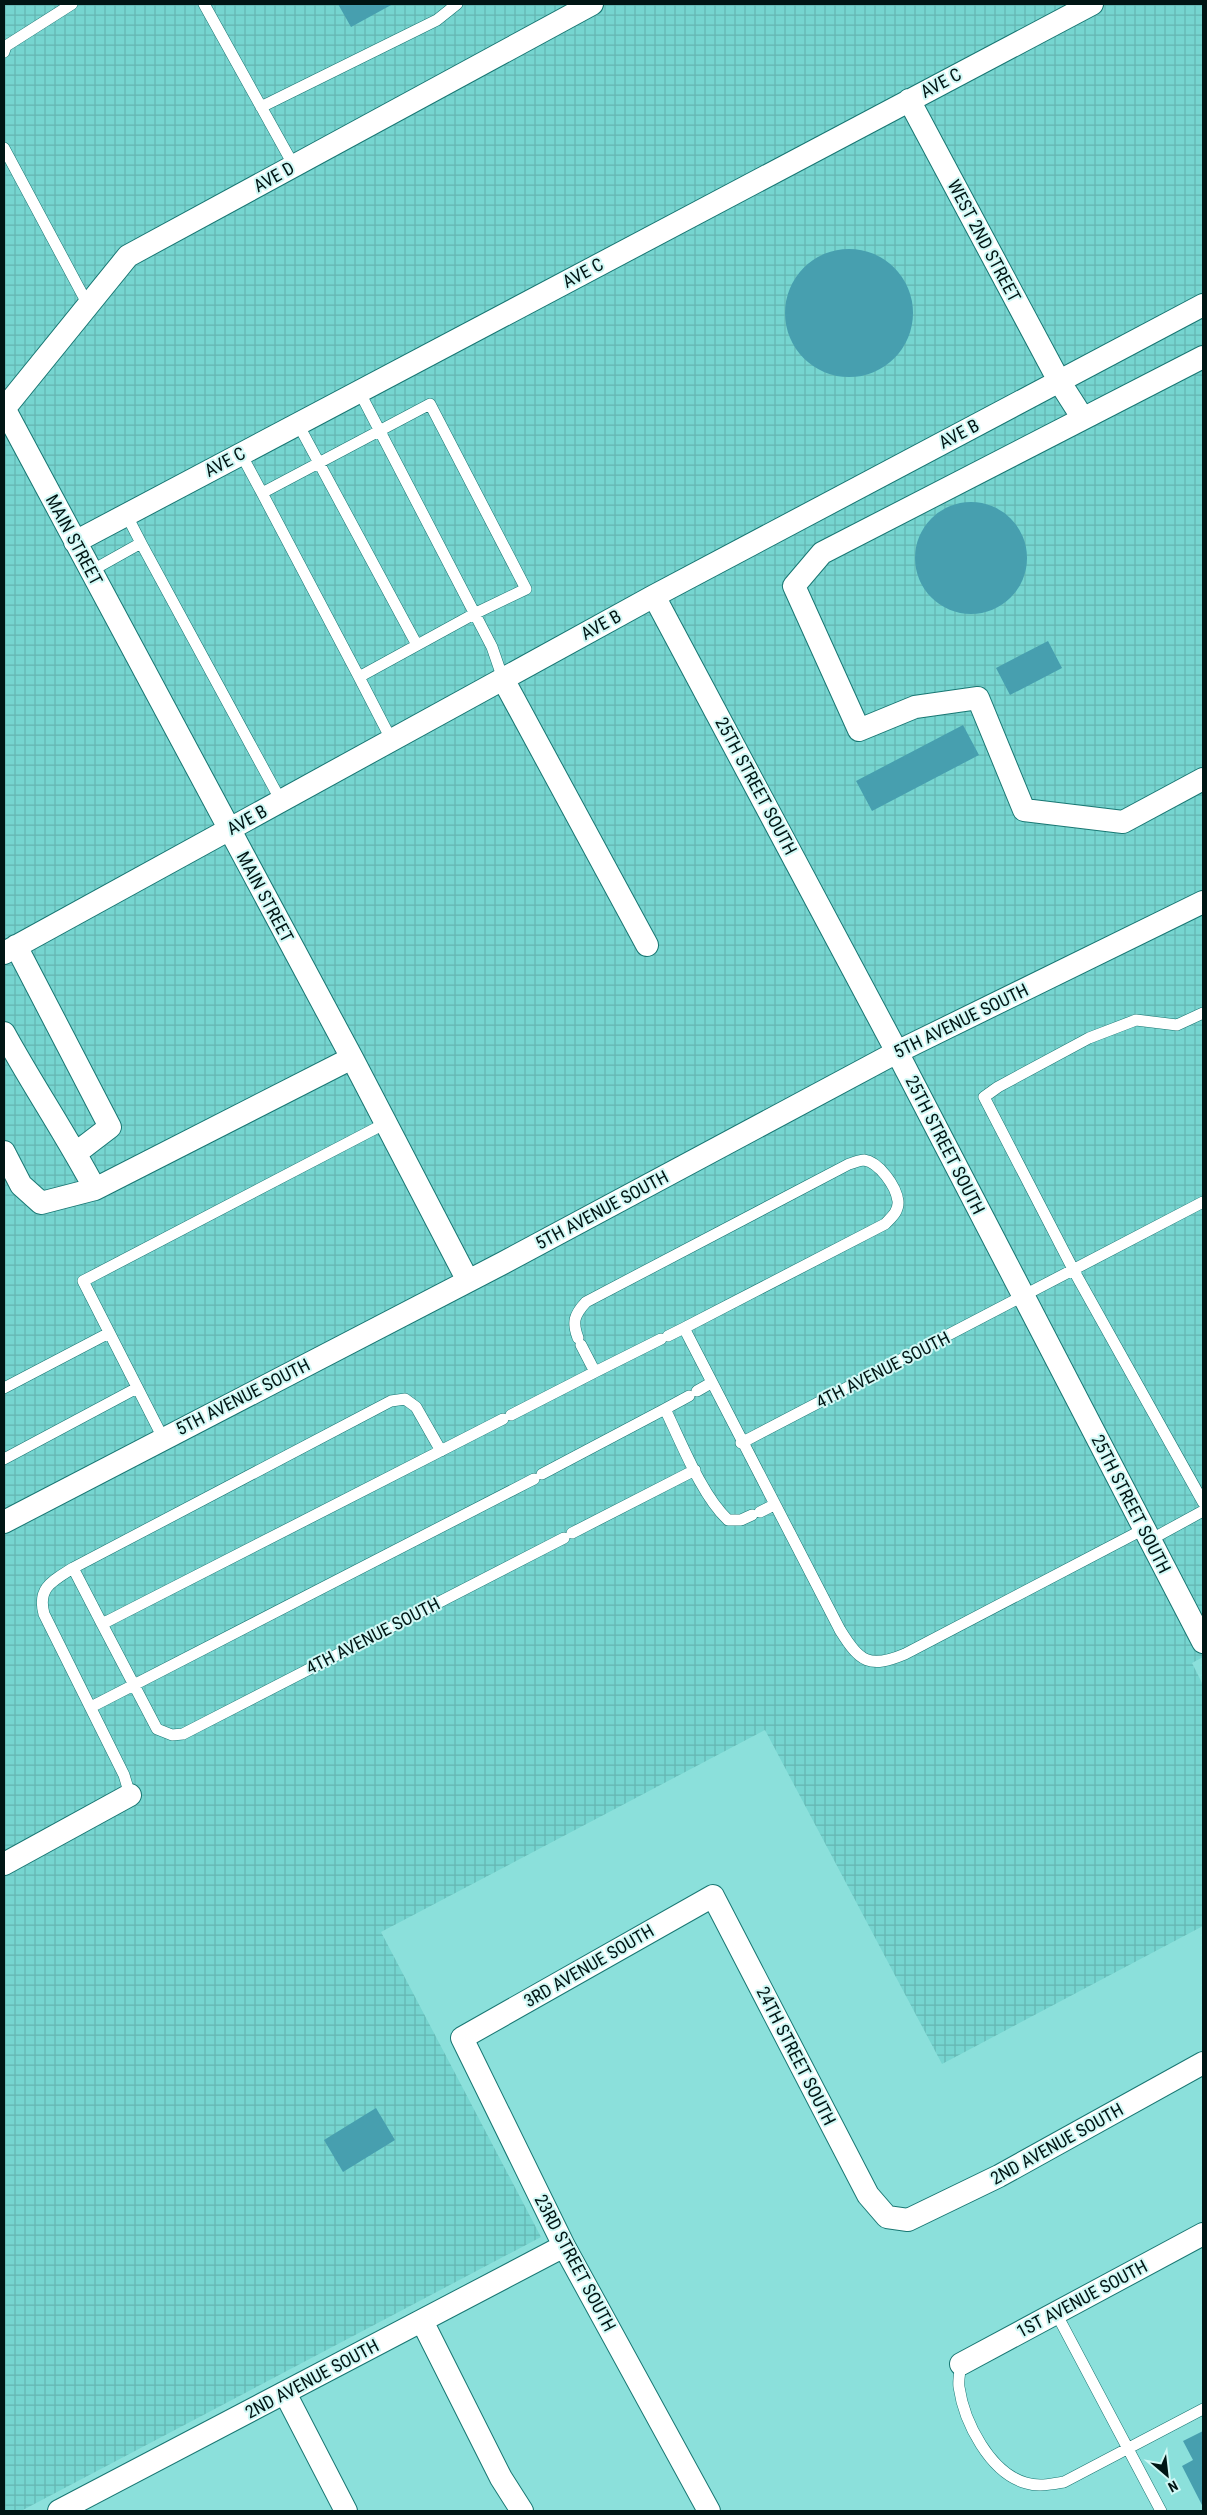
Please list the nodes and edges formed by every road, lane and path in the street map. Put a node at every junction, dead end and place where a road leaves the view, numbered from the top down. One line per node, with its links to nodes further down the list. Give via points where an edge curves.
1 (72, 4): 6 (lane, via 6,46)
2 (204, 4): 8 (lane)
3 (457, 4): 8 (lane, via 437,20)
4 (592, 4): 10 (street, AVE D)
5 (1092, 4): 7 (street, AVE C)
6 (4, 52)
7 (909, 100): 14 (street, WEST 2ND STREET); 15 (street, AVE C)
8 (261, 107): 10 (lane)
9 (4, 148): 11 (lane)
10 (294, 166): 11 (street, AVE D, via 128,256)
11 (88, 305): 16 (street, AVE D)
12 (1203, 305): 14 (street, AVE B)
13 (1203, 357): 17 (street)
14 (1059, 382): 17 (street, WEST 2ND STREET); 27 (street, AVE B)
15 (359, 391): 18 (street, AVE C); 19 (lane)
16 (4, 409): 24 (street, MAIN STREET)
17 (1082, 417): 33 (street, via 822,553 794,586 859,730 915,706 978,698 1024,810 1123,822)
18 (298, 424): 20 (street, AVE C); 21 (lane)
19 (379, 430): 21 (lane); 28 (lane); 28 (lane, via 430,404 449,437 526,589)
20 (241, 454): 22 (lane); 23 (street, AVE C)
21 (318, 463): 22 (lane); 29 (lane)
22 (262, 493): 30 (lane)
23 (126, 514): 24 (street, AVE C); 25 (lane)
24 (75, 542): 26 (street, MAIN STREET)
25 (142, 543): 26 (lane); 34 (lane)
26 (91, 571): 35 (street, MAIN STREET)
27 (654, 596): 31 (street, AVE B); 41 (street, 25TH STREET SOUTH)
28 (474, 614): 29 (lane); 31 (lane, via 492,647)
29 (417, 645): 30 (lane)
30 (359, 677): 32 (lane)
31 (503, 679): 32 (street, AVE B); 37 (street)
32 (392, 740): 34 (street, AVE B)
33 (1203, 779)
34 (281, 801): 35 (street, AVE B)
35 (228, 830): 38 (street, AVE B); 42 (street, MAIN STREET)
36 (1203, 902): 41 (street, 5TH AVENUE SOUTH)
37 (647, 944)
38 (10, 949): 45 (street, via 110,1127)
39 (1203, 1013): 48 (lane, via 1177,1025 1136,1020 1089,1038 998,1087 984,1098)
40 (4, 1033): 45 (street)
41 (897, 1052): 49 (street, 5TH AVENUE SOUTH); 50 (street, 25TH STREET SOUTH)
42 (352, 1058): 43 (street, MAIN STREET); 46 (street)
43 (384, 1124): 49 (street, MAIN STREET); 52 (lane, via 83,1281)
44 (4, 1152): 46 (street, via 21,1185 41,1203)
45 (76, 1153): 46 (street)
46 (95, 1189)
47 (1203, 1202): 48 (lane, 4TH AVENUE SOUTH)
48 (1074, 1271): 50 (lane, 4TH AVENUE SOUTH); 63 (lane)
49 (468, 1281): 58 (street, 5TH AVENUE SOUTH)
50 (1024, 1297): 59 (lane, 4TH AVENUE SOUTH); 67 (street, 25TH STREET SOUTH)
51 (684, 1328): 53 (lane); 53 (lane, via 885,1224 895,1214 898,1200 878,1165 863,1160 849,1164 586,1302 576,1313 573,1325); 54 (lane)
52 (109, 1333): 55 (lane); 56 (lane)
53 (595, 1372): 60 (lane)
54 (711, 1383): 57 (lane); 59 (lane)
55 (4, 1388)
56 (138, 1388): 58 (lane); 61 (lane)
57 (665, 1409): 62 (lane); 71 (lane)
58 (163, 1438): 66 (street, 5TH AVENUE SOUTH)
59 (741, 1443): 64 (lane)
60 (441, 1451): 68 (lane, via 416,1407 405,1399 391,1401); 69 (lane)
61 (4, 1459)
62 (695, 1470): 64 (lane, via 718,1511 728,1520 741,1520); 71 (lane, 4TH AVENUE SOUTH, via 183,1734 172,1735 157,1729)
63 (1203, 1502)
64 (774, 1505): 67 (lane, via 851,1648 866,1661 885,1663)
65 (1203, 1511): 67 (lane)
66 (4, 1522)
67 (1147, 1534): 70 (street, 25TH STREET SOUTH)
68 (73, 1568): 69 (lane); 72 (lane, via 46,1587 40,1600)
69 (102, 1624): 71 (lane)
70 (1203, 1642)
71 (133, 1684): 72 (lane)
72 (91, 1707): 73 (lane, via 124,1775)
73 (130, 1795): 74 (street)
74 (4, 1864)
75 (690, 1909): 76 (street, 3RD AVENUE SOUTH); 78 (street, 24TH STREET SOUTH, via 713,1896 868,2196 888,2217)
76 (489, 2023): 80 (street, 23RD STREET SOUTH, via 462,2038)
77 (1203, 2063): 78 (street, 2ND AVENUE SOUTH, via 999,2176)
78 (908, 2220)
79 (1203, 2234): 81 (street, 1ST AVENUE SOUTH)
80 (564, 2246): 82 (street, 2ND AVENUE SOUTH); 90 (street, 23RD STREET SOUTH)
81 (1056, 2313): 83 (street, 1ST AVENUE SOUTH); 86 (lane)
82 (422, 2321): 84 (street, 2ND AVENUE SOUTH); 89 (street)
83 (961, 2364): 86 (lane, via 959,2384 963,2404 990,2457 1013,2477 1026,2483 1044,2485 1064,2482)
84 (285, 2393): 87 (street, 2ND AVENUE SOUTH); 88 (street)
85 (1203, 2409): 86 (lane)
86 (1128, 2450): 91 (lane)
87 (60, 2511)
88 (346, 2511)
89 (522, 2511)
90 (709, 2511)
91 (1161, 2511)

